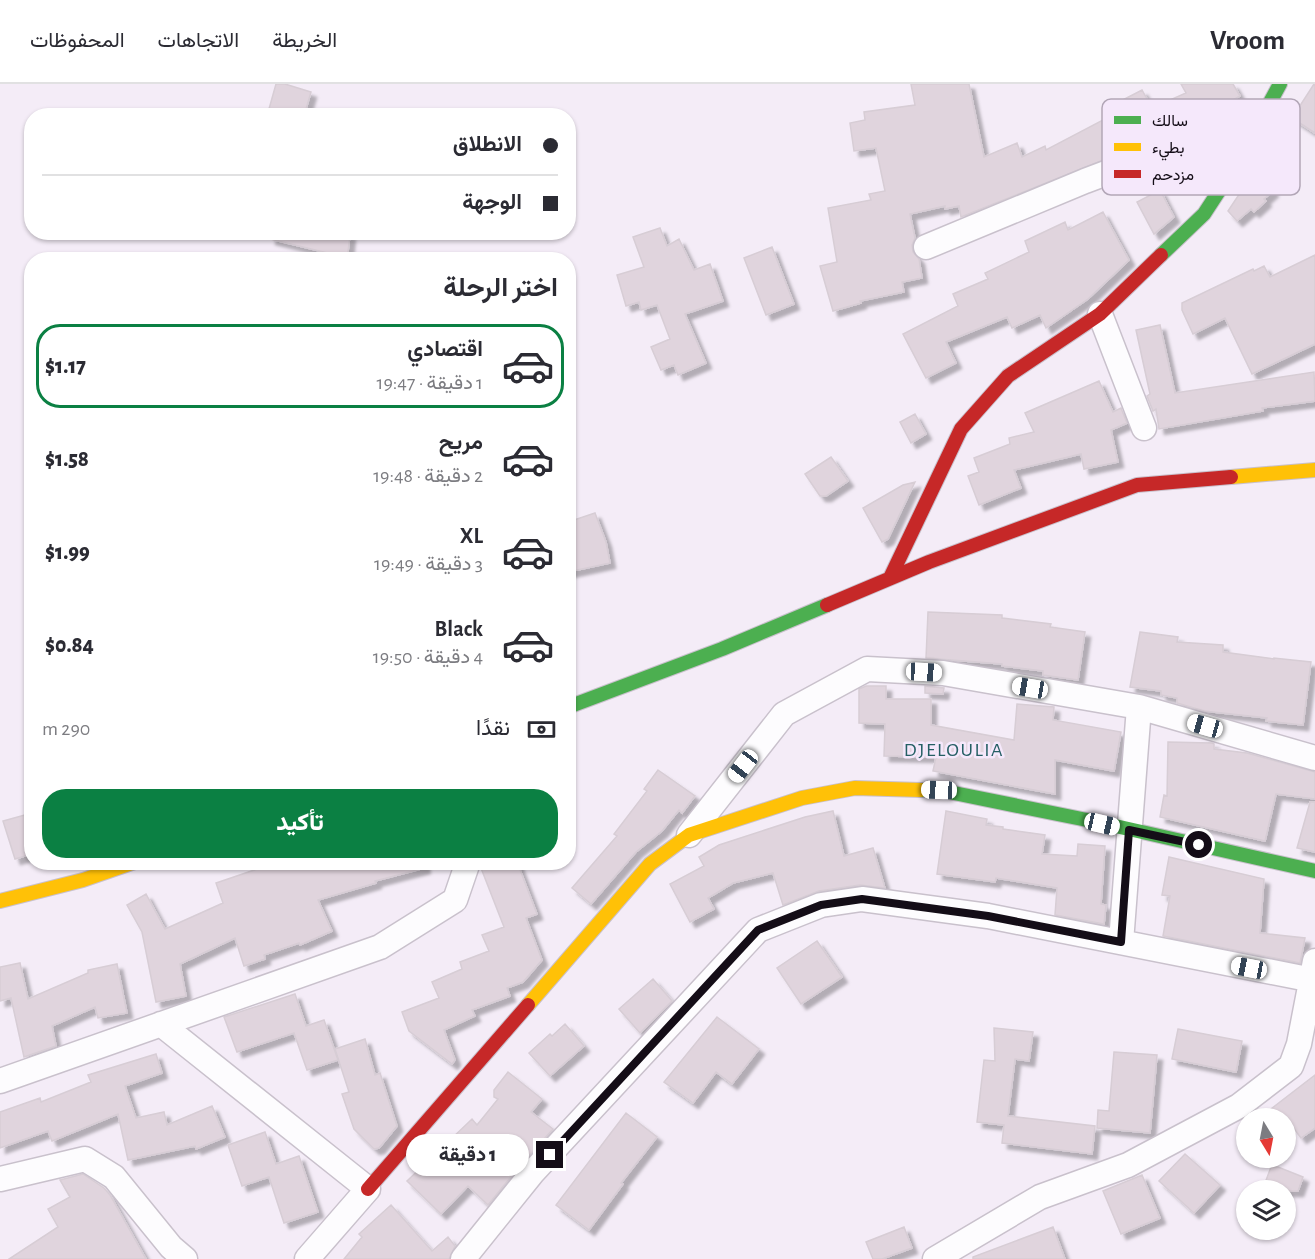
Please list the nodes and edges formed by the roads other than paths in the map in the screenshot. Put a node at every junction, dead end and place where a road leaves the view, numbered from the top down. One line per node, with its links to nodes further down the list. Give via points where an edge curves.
1 (1280, 84): 2 (street)
2 (1272, 99)
3 (1102, 175): 5 (street)
4 (1216, 195): 6 (street, via 1204,214)
5 (926, 247)
6 (1100, 314): 7 (street); 9 (street, via 1008,376 961,429)
7 (1144, 428)
8 (1315, 470): 9 (street, via 1137,485)
9 (890, 578): 10 (street, via 722,649)
10 (576, 704)
11 (1139, 707): 12 (street); 13 (street); 14 (street, via 943,673 867,669 784,714)
12 (1315, 758)
13 (1129, 830): 14 (street, via 939,790 855,788 802,798); 17 (street); 19 (street)
14 (689, 836): 24 (street, via 650,864)
15 (112, 870): 18 (street)
16 (465, 870): 21 (street, via 455,900 380,947)
17 (1315, 871)
18 (0, 901)
19 (1121, 942): 20 (street); 27 (street, via 988,916 862,899 821,905 758,930 533,1172)
20 (1314, 971): 28 (street, via 1291,1066 1239,1106 1128,1165 1040,1197)
21 (161, 1023): 22 (street); 24 (street)
22 (0, 1081)
23 (0, 1179): 25 (street, via 85,1159 114,1177)
24 (368, 1189): 26 (street)
25 (185, 1259)
26 (307, 1259)
27 (463, 1259)
28 (935, 1259)

